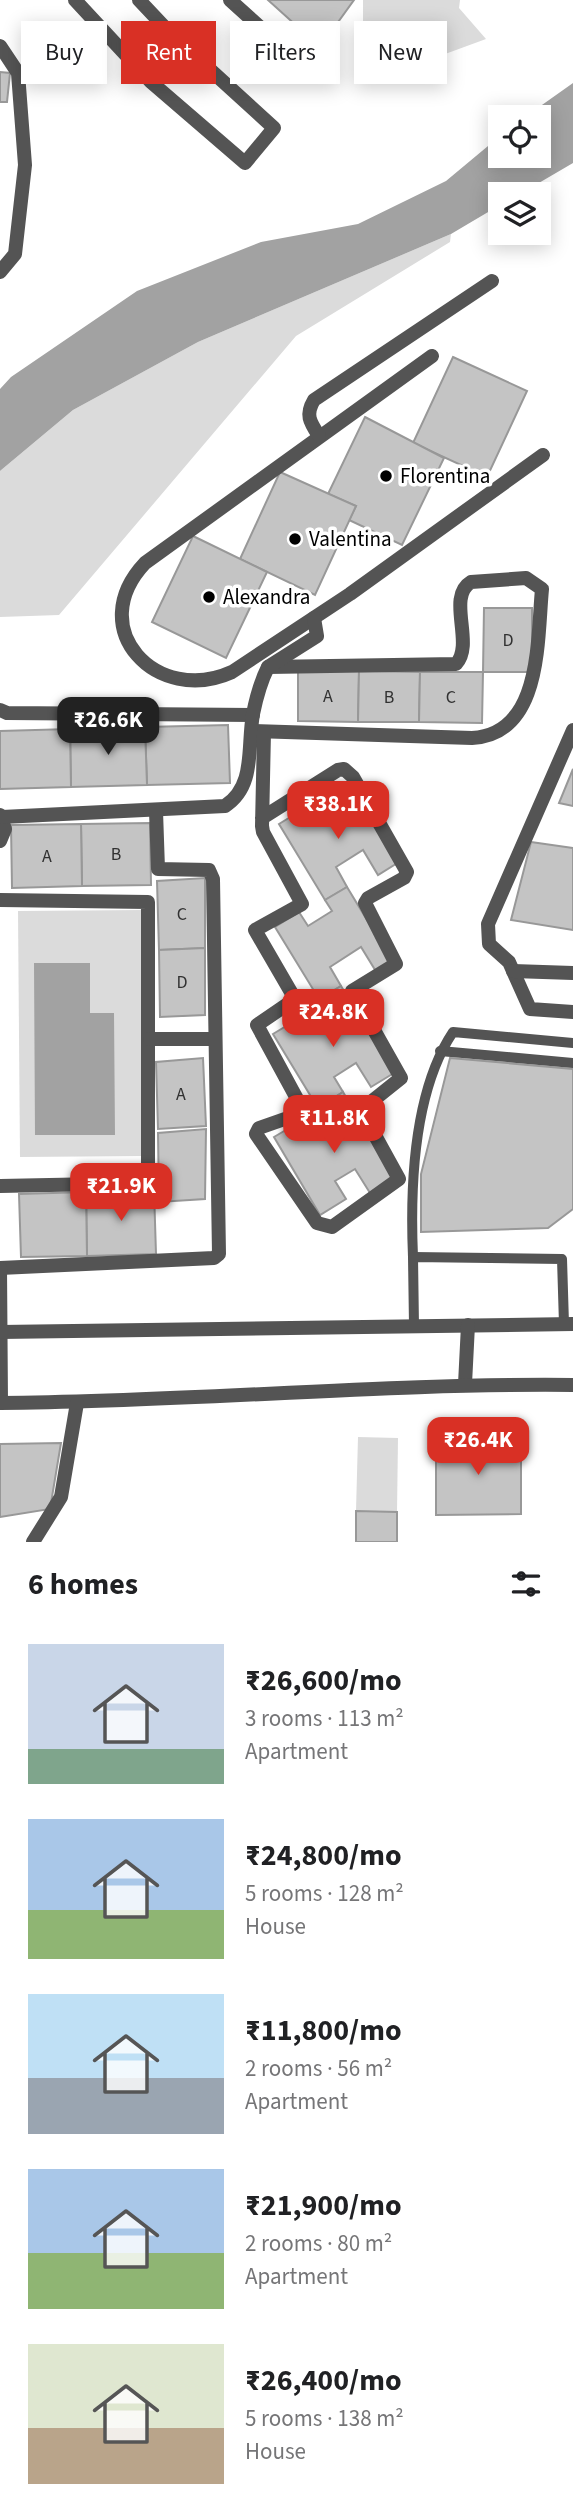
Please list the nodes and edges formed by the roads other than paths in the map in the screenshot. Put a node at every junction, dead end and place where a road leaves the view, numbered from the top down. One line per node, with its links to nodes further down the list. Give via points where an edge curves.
1 (75, 0): 2 (street, via 151,82 244,163 274,128)
2 (139, 0)
3 (230, 0): 4 (street)
4 (253, 21)
5 (0, 46): 6 (street, via 18,73 25,165 15,254)
6 (0, 272)
7 (492, 281): 9 (street, via 314,400 308,420)
8 (432, 356): 9 (street)
9 (319, 436): 11 (street, via 145,563 130,582 121,619 129,645 142,663 173,677 199,680 232,672)
10 (543, 455): 11 (street)
11 (314, 618): 12 (street, via 317,636)
12 (268, 667): 14 (street); 16 (street, via 456,664 462,653 466,585 526,578 542,589 533,683 500,733 472,738)
13 (0, 710): 14 (street)
14 (253, 715): 16 (street)
15 (573, 730): 22 (street, via 488,924 489,944)
16 (258, 732): 17 (street, via 246,779 234,801 225,806); 19 (street)
17 (156, 811): 18 (street); 26 (street, via 158,869 209,870 213,875)
18 (1, 816): 20 (street, via 5,829)
19 (262, 818): 19 (street, via 262,832 302,904 256,930 295,999 257,1025 302,1108 299,1114 259,1128 256,1134 317,1223 332,1227 399,1179 361,1110 399,1083 400,1076 352,991 396,964 365,903 407,872 351,773 344,769)
20 (0, 841)
21 (0, 901): 25 (street, via 148,902)
22 (513, 971): 23 (street); 24 (street, via 530,1009)
23 (573, 973)
24 (573, 1012)
25 (150, 1039): 26 (street); 30 (street, via 148,1183)
26 (214, 1039): 36 (street, via 217,1257 0,1268)
27 (573, 1043): 28 (lane, via 453,1032)
28 (440, 1051): 29 (lane); 31 (lane, via 427,1085 414,1178)
29 (573, 1063)
30 (0, 1186)
31 (413, 1257): 32 (lane); 35 (lane)
32 (567, 1257): 33 (lane)
33 (568, 1324): 34 (street)
34 (468, 1325): 35 (street); 37 (street)
35 (414, 1326): 36 (street)
36 (0, 1332): 39 (street)
37 (465, 1384): 38 (street); 40 (street)
38 (573, 1385)
39 (0, 1403): 40 (street)
40 (77, 1403): 41 (street, via 61,1497)
41 (33, 1542)

